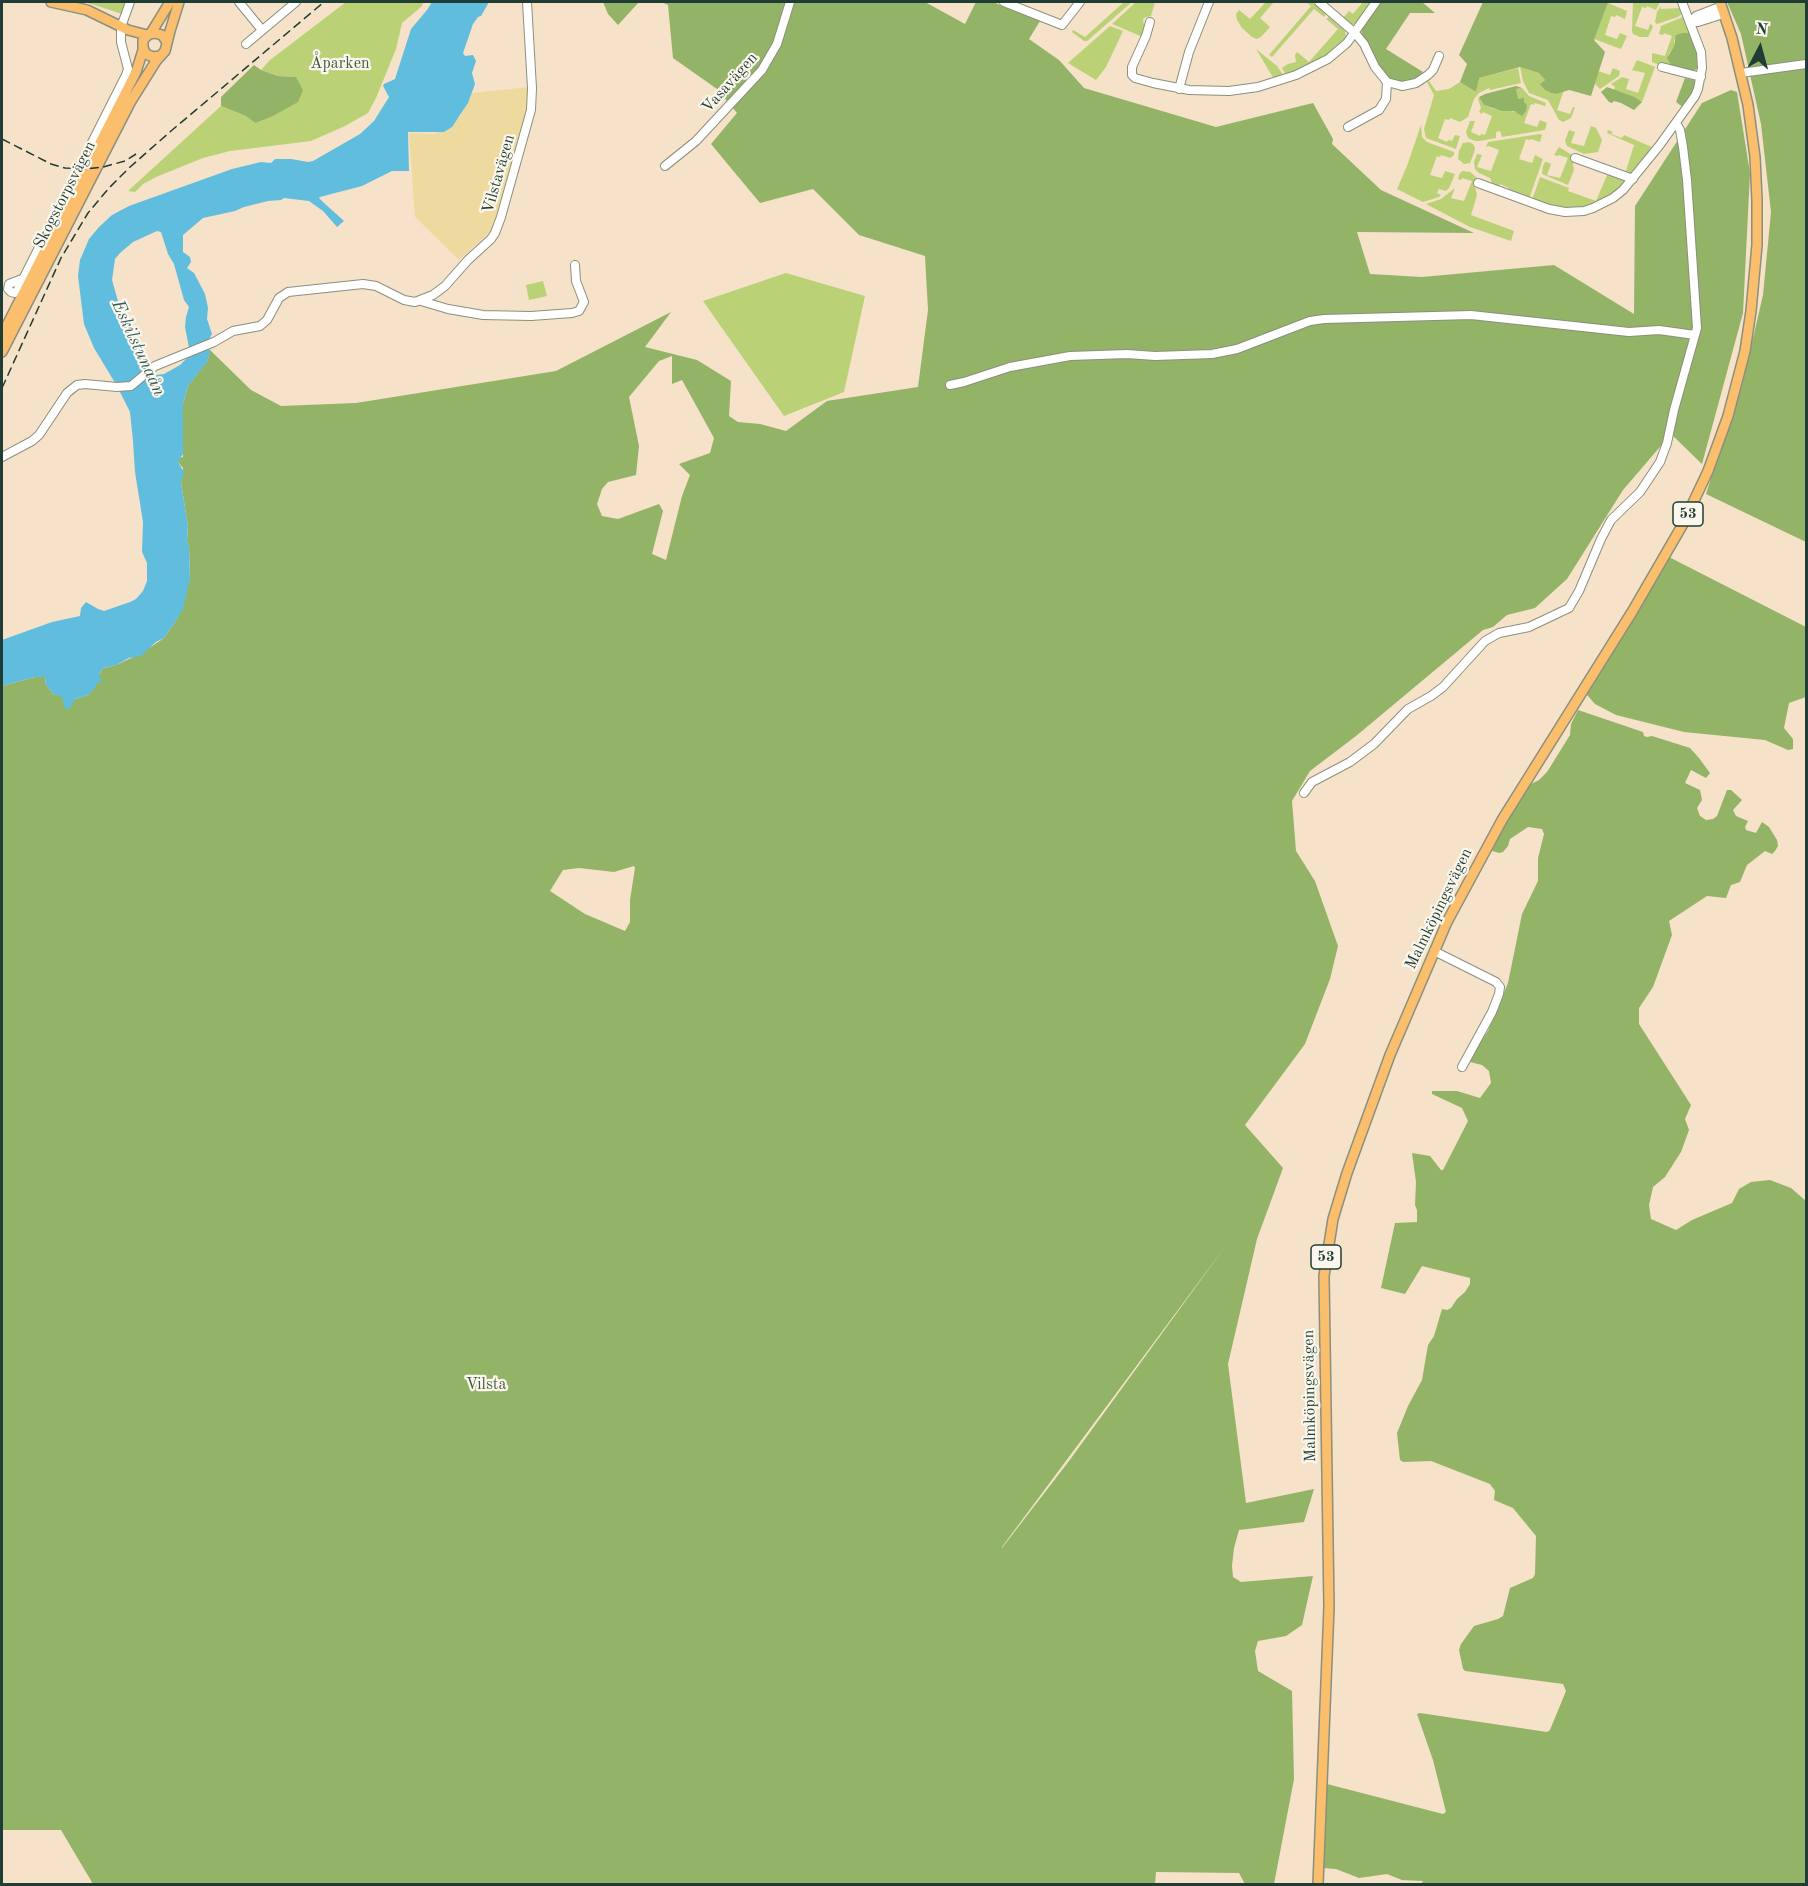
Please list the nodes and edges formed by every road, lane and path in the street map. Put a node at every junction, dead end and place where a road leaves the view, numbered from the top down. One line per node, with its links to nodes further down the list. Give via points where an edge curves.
1 (51, 2): 18 (main road, via 87,10)
2 (130, 2): 18 (street)
3 (170, 2): 21 (main road, Skogstorpsvägen)
4 (179, 2): 22 (main road)
5 (239, 2): 19 (street)
6 (294, 2): 19 (street)
7 (527, 2): 40 (street, Vilstavägen, via 531,110 498,226 445,286)
8 (790, 2): 35 (street, Vasavägen, via 777,44 762,70 696,141)
9 (1009, 2): 10 (street, via 1062,26)
10 (1080, 2)
11 (1209, 2): 31 (street)
12 (1318, 2): 20 (street)
13 (1376, 2): 20 (street)
14 (1682, 2): 17 (street)
15 (1721, 6): 17 (street, via 1720,15); 28 (main road, Malmköpingsvägen / 53)
16 (1150, 22): 31 (street, via 1132,75)
17 (1691, 22): 29 (street, via 1701,52)
18 (124, 28): 21 (main road); 39 (street, via 121,42 126,75)
19 (262, 30): 23 (street)
20 (1355, 33): 30 (street); 31 (street, via 1328,59 1296,75 1229,91)
21 (146, 40): 22 (main road, via 160,34); 24 (main road, via 151,56); 41 (main road, Skogstorpsvägen, via 136,72)
22 (167, 42): 24 (main road)
23 (246, 44)
24 (160, 56): 43 (main road, Skogstorpsvägen, via 130,101)
25 (1439, 56): 30 (street, via 1433,70 1416,83 1402,86)
26 (1806, 64): 28 (street)
27 (1662, 67): 29 (street)
28 (1742, 73): 47 (main road, Malmköpingsvägen / 53, via 1756,179 1756,263 1744,351 1728,416 1683,524 1502,820)
29 (1701, 77): 32 (street, via 1695,96)
30 (1388, 82): 33 (street, via 1386,99 1379,110)
31 (1179, 89)
32 (1676, 123): 36 (street); 42 (street, via 1687,180)
33 (1348, 127)
34 (1575, 158): 36 (street)
35 (665, 166)
36 (1634, 179): 37 (street, via 1604,204 1574,212 1549,209)
37 (1479, 183)
38 (575, 266): 40 (street, via 584,302 572,314 483,315)
39 (22, 279)
40 (419, 301): 45 (street, via 404,300 382,288 363,284 283,294 260,326 233,331 151,369 134,384 76,385 39,435)
41 (2, 335)
42 (1695, 335): 44 (street, via 1471,315 1324,319 1212,354 1070,356 1010,367); 46 (street, via 1664,454 1640,492 1611,520 1569,608 1529,627 1498,633 1485,641 1437,692 1408,709 1382,738 1342,767 1312,782)
43 (2, 352)
44 (950, 385)
45 (2, 457)
46 (1304, 793)
47 (1434, 951): 48 (street, via 1500,987 1492,1012); 49 (main road, Malmköpingsvägen / 53, via 1390,1055 1347,1173 1325,1264 1329,1607)
48 (1462, 1068)
49 (1318, 1884)

